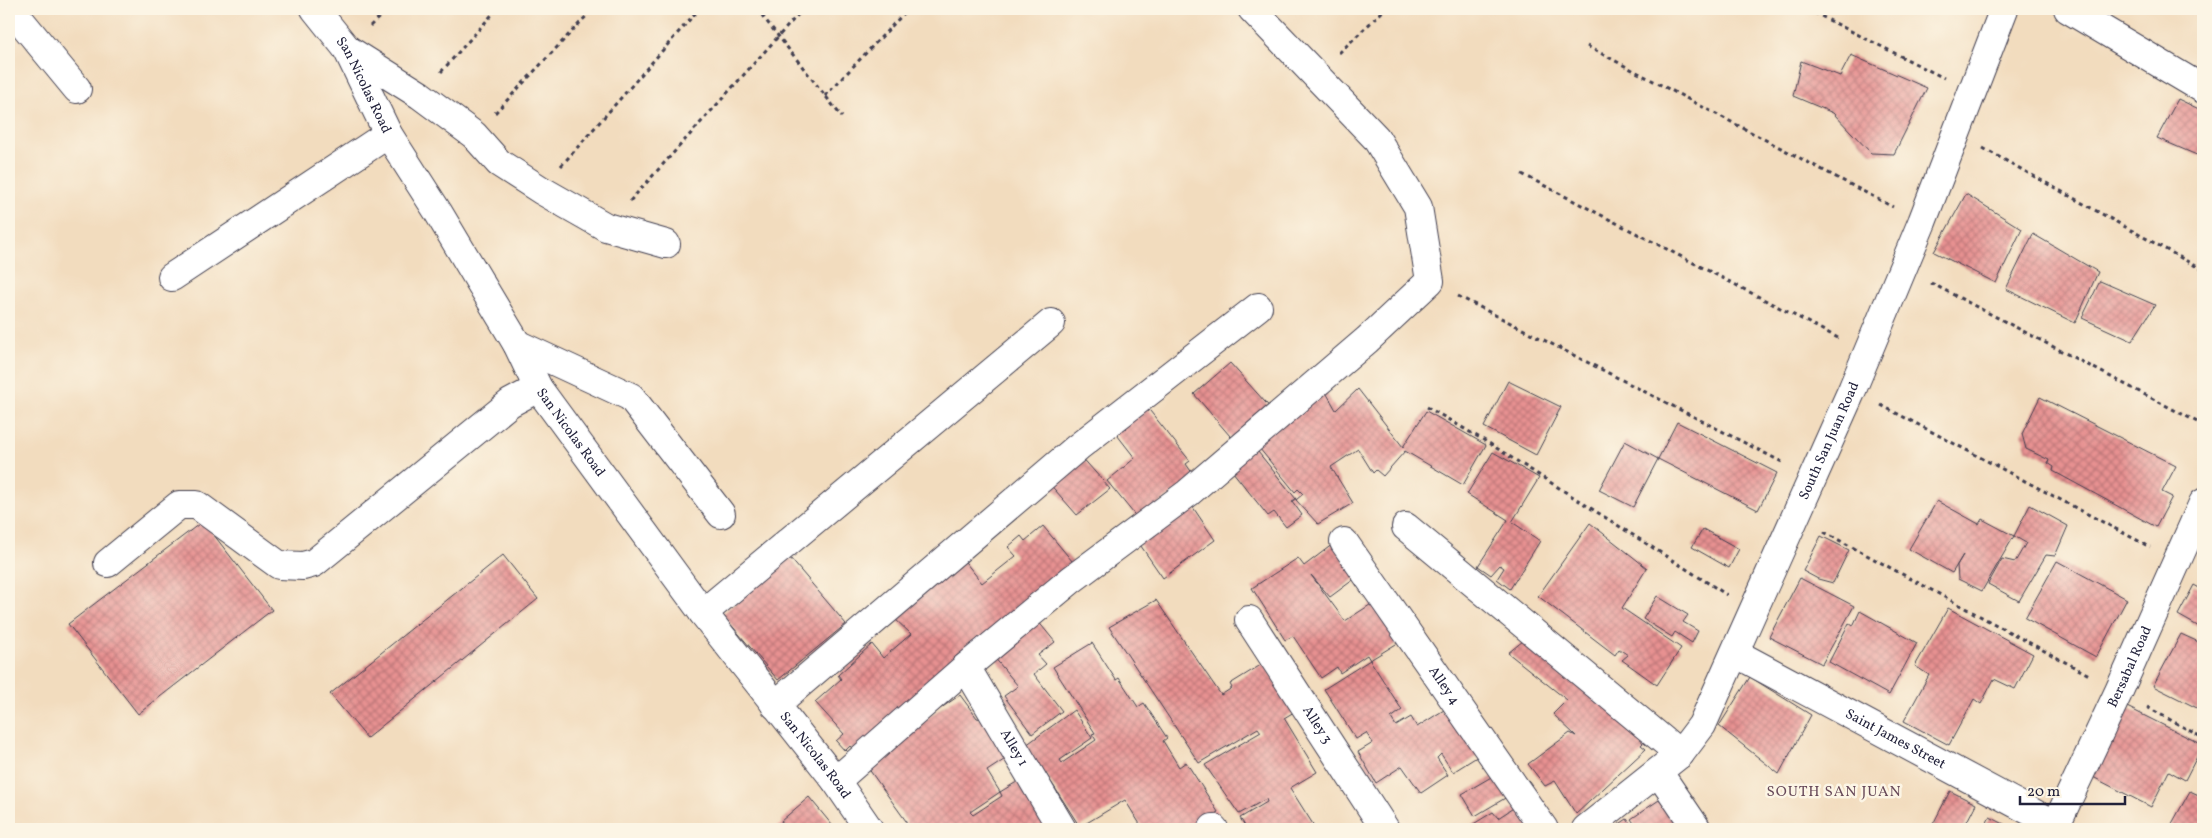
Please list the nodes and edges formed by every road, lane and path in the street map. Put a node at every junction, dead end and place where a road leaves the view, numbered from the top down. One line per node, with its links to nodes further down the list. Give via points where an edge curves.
1 (11, 9): 18 (street)
2 (315, 9): 16 (street, San Nicolas Road)
3 (498, 9): 21 (path)
4 (593, 9): 26 (path)
5 (699, 9): 28 (path)
6 (758, 9): 14 (path)
7 (803, 9): 14 (path)
8 (908, 9): 22 (path)
9 (1252, 9): 17 (street)
10 (1807, 9): 20 (path)
11 (2004, 9): 20 (street, South San Juan Road)
12 (2068, 9): 19 (street)
13 (1382, 10): 17 (path)
14 (779, 36): 22 (path); 30 (path)
15 (1587, 46): 29 (path)
16 (347, 49): 21 (street); 24 (street, San Nicolas Road)
17 (1315, 76): 35 (street, via 1376,138 1418,207)
18 (77, 89)
19 (2203, 89)
20 (1971, 92): 25 (street, South San Juan Road)
21 (420, 95): 26 (street)
22 (826, 96): 23 (path)
23 (842, 117)
24 (388, 134): 34 (street); 38 (street, San Nicolas Road)
25 (1956, 134): 29 (street, South San Juan Road); 33 (path)
26 (474, 136): 28 (street, via 499,163)
27 (1522, 174): 39 (path)
28 (541, 190): 30 (street)
29 (1922, 222): 32 (street, South San Juan Road)
30 (606, 227): 31 (street)
31 (666, 244)
32 (1903, 268): 39 (street, South San Juan Road); 43 (path)
33 (2203, 270)
34 (172, 276)
35 (1430, 281): 44 (path); 56 (street, via 1367,340 1188,493 1072,580)
36 (1258, 307): 58 (street, via 1078,446)
37 (1051, 323): 53 (street)
38 (517, 344): 40 (street, San Nicolas Road); 46 (street, via 631,397)
39 (1867, 353): 41 (street, South San Juan Road)
40 (538, 388): 51 (street, via 510,403 314,563 279,565 197,506 179,505); 53 (street, San Nicolas Road)
41 (1852, 390): 44 (street, South San Juan Road); 50 (path)
42 (1427, 407): 52 (path)
43 (2203, 425)
44 (1813, 478): 47 (street, South San Juan Road)
45 (2203, 503): 50 (street, Bersabal Road)
46 (722, 514)
47 (1796, 517): 52 (street, South San Juan Road); 57 (path)
48 (1406, 527): 60 (street)
49 (1344, 542): 67 (street, Alley 4)
50 (2177, 561): 57 (street, Bersabal Road)
51 (108, 563)
52 (1752, 611): 55 (street, South San Juan Road)
53 (703, 613): 58 (street, San Nicolas Road)
54 (1249, 620): 66 (street, Alley 3)
55 (1735, 653): 60 (street, South San Juan Road, via 1702,725); 63 (street, Saint James Street)
56 (966, 667): 62 (street); 65 (street, Alley 1)
57 (2119, 691): 59 (path); 63 (street, Bersabal Road)
58 (775, 705): 62 (street, San Nicolas Road)
59 (2203, 738)
60 (1680, 754): 61 (street, South San Juan Road)
61 (1659, 773): 68 (street, South San Juan Road); 69 (street)
62 (836, 781): 64 (street, San Nicolas Road)
63 (2055, 827)
64 (869, 829)
65 (1062, 829)
66 (1385, 829)
67 (1544, 829)
68 (1586, 829)
69 (1697, 829)

